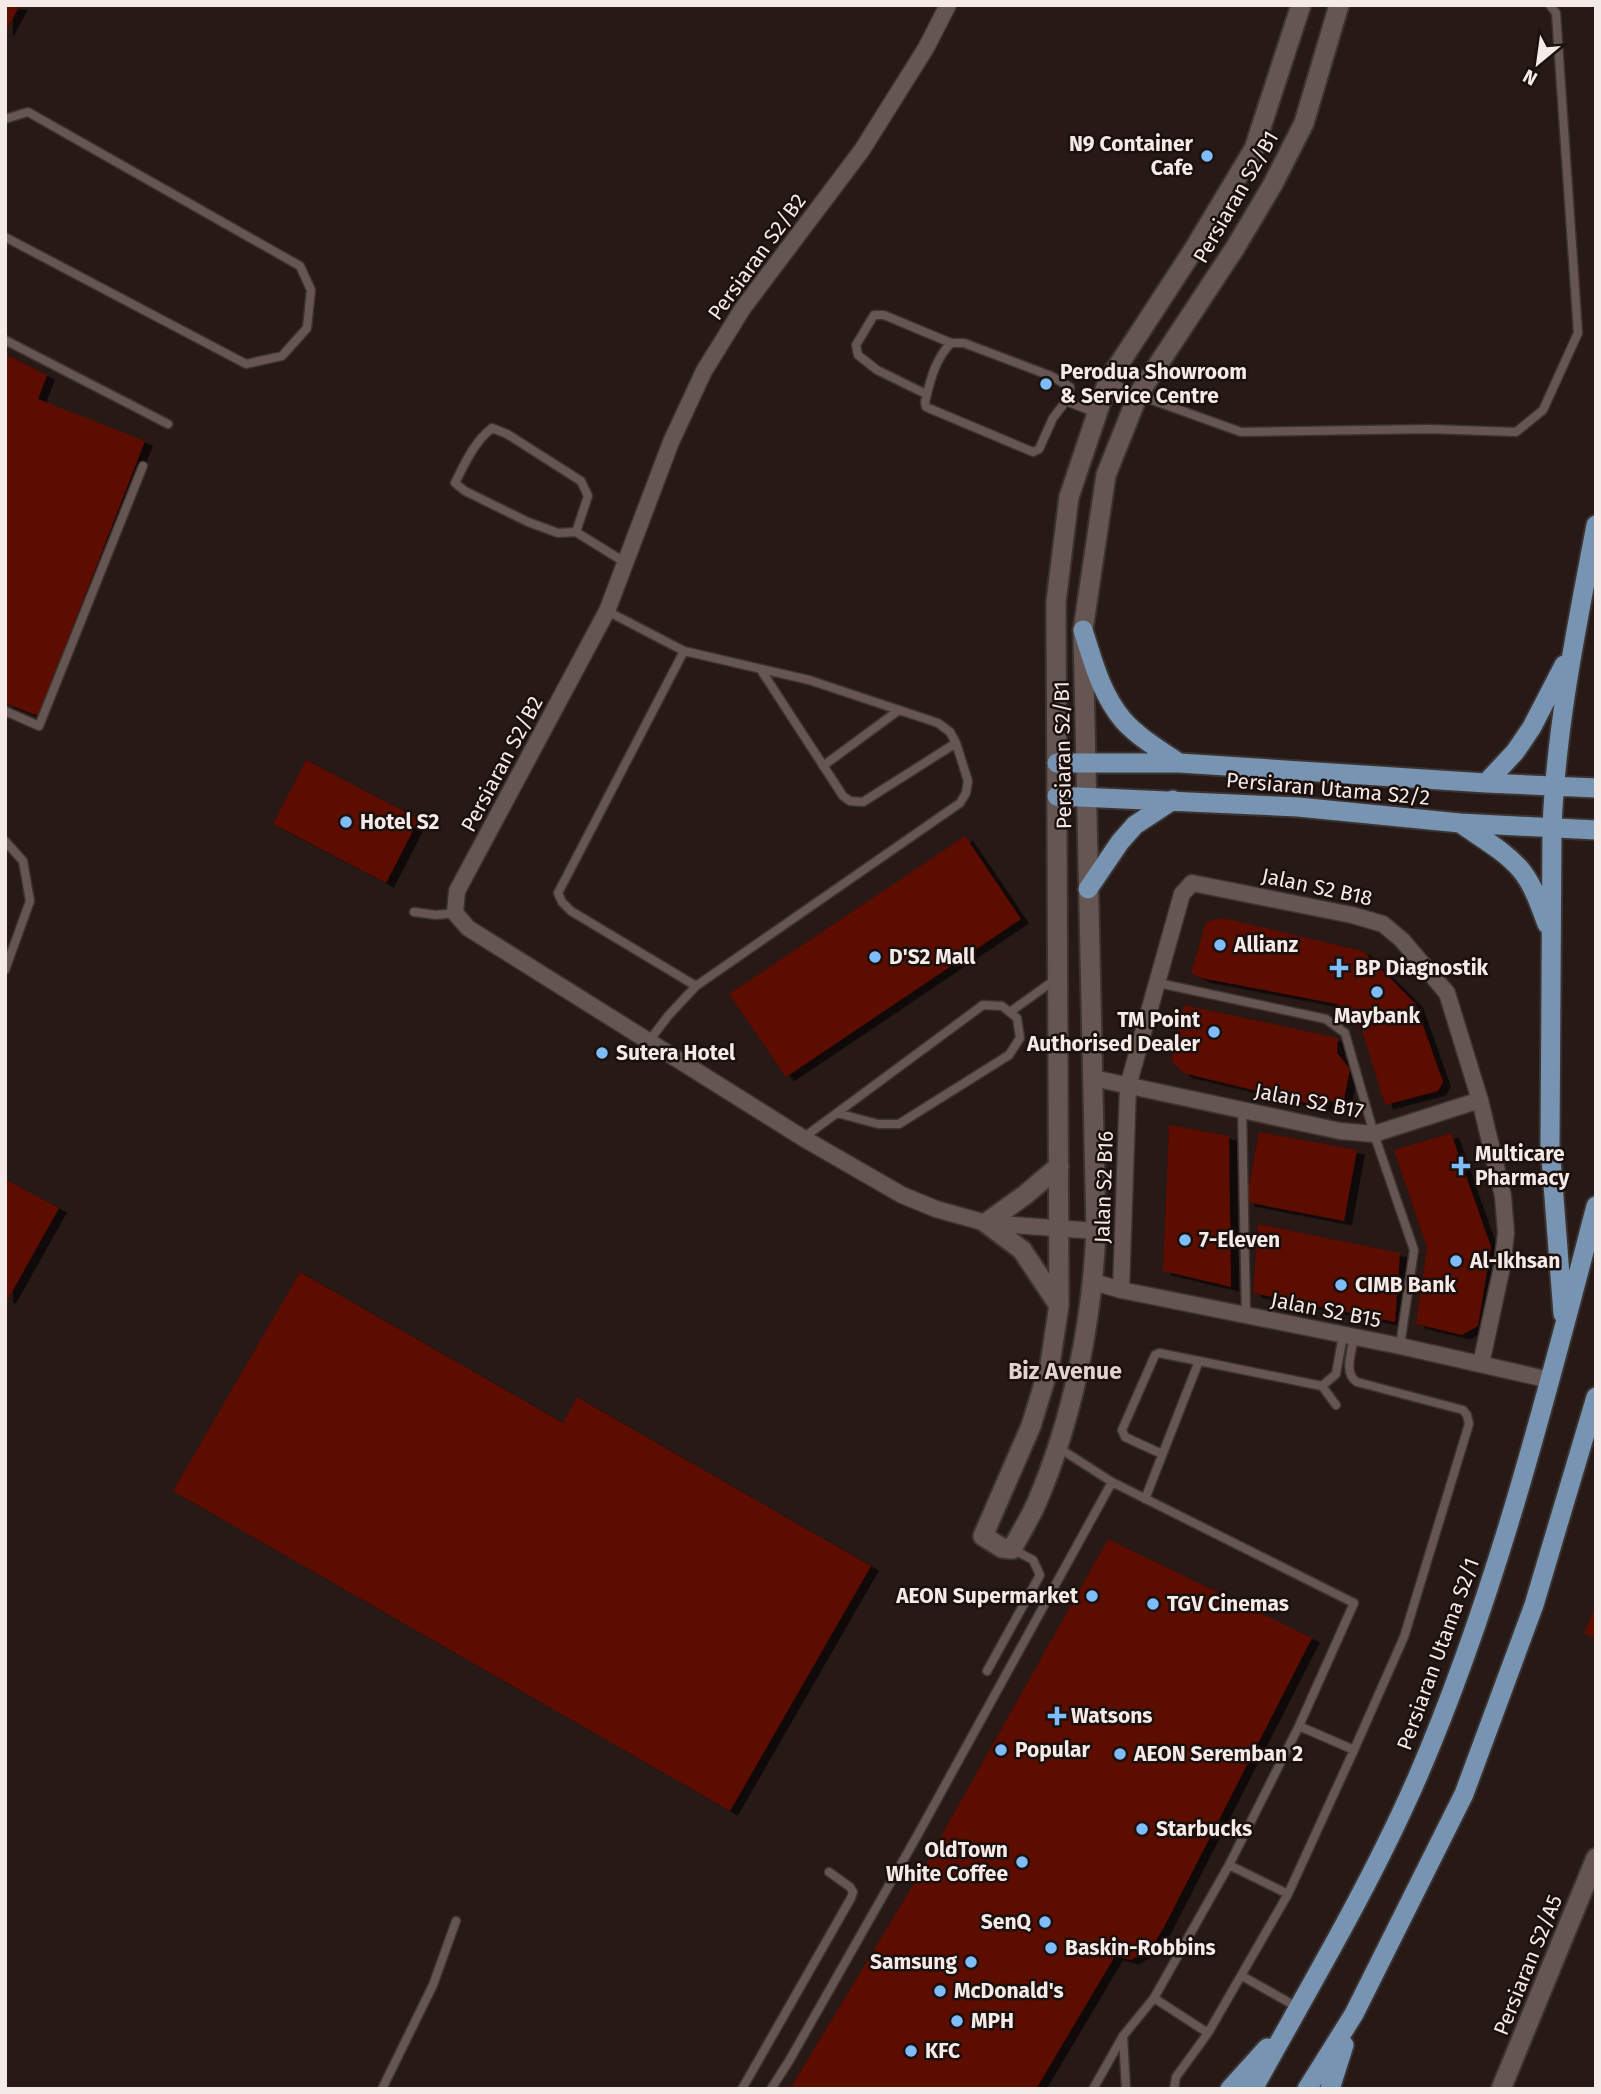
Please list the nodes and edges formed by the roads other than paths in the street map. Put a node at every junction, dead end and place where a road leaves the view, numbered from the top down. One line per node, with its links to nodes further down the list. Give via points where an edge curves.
1 (947, 5): 18 (street, Persiaran S2/B2, via 926,48 862,150 743,308 704,370 671,442)
2 (1301, 5): 9 (street, Persiaran S2/B1, via 1254,149)
3 (1339, 5): 11 (street, Persiaran S2/B1, via 1304,123 1273,184)
4 (1550, 5): 11 (lane, via 1556,13 1578,333 1543,410 1516,432 1241,432)
5 (5, 119): 6 (lane, via 28,112 300,266 311,290 307,328 282,356 246,364)
6 (5, 237)
7 (5, 340): 14 (lane)
8 (951, 343): 10 (lane, via 942,351); 10 (lane, via 874,315 856,345 858,355 877,370); 12 (lane, via 964,343 1058,380 1069,387)
9 (1108, 381): 11 (lane); 13 (street, Persiaran S2/B1)
10 (926, 394): 12 (lane, via 930,410 1033,452 1039,450)
11 (1138, 395): 20 (street, Persiaran S2/B1, via 1106,475)
12 (1066, 401): 13 (lane)
13 (1096, 413): 27 (street, Persiaran S2/B1, via 1069,497 1056,602)
14 (168, 424)
15 (144, 466): 25 (lane, via 39,726)
16 (1596, 525): 21 (main road)
17 (576, 532): 17 (lane, via 588,496 582,481 507,434 492,428 485,433 455,483 528,522 558,533); 18 (lane)
18 (626, 564): 19 (street, Persiaran S2/B2)
19 (607, 611): 22 (lane); 43 (street, Persiaran S2/B2, via 457,891)
20 (1083, 630): 28 (street, Persiaran S2/B1); 29 (main road, via 1102,687 1124,722)
21 (1572, 650): 31 (main road, via 1532,727); 32 (main road)
22 (684, 651): 23 (lane); 48 (lane, via 558,893 571,911)
23 (761, 670): 24 (lane, via 809,680); 30 (lane)
24 (898, 710): 26 (lane, via 938,723); 30 (lane)
25 (5, 711)
26 (956, 743): 30 (lane, via 863,802 850,802 843,796); 48 (lane, via 968,781 960,803)
27 (1057, 763): 28 (main road, Persiaran Utama S2/2); 34 (street, Persiaran S2/B1)
28 (1086, 763): 29 (main road, Persiaran Utama S2/2); 35 (street, Persiaran S2/B1)
29 (1179, 763): 31 (main road, Persiaran Utama S2/2)
30 (823, 766)
31 (1486, 783): 32 (main road, Persiaran Utama S2/2)
32 (1553, 786): 33 (main road, Persiaran Utama S2/2); 38 (main road)
33 (1596, 788)
34 (1057, 796): 35 (main road, Persiaran Utama S2/2); 46 (street, Persiaran S2/B1)
35 (1086, 796): 36 (main road, Persiaran Utama S2/2); 41 (street, Persiaran S2/B1)
36 (1173, 800): 37 (main road, Persiaran Utama S2/2); 41 (main road, via 1135,825)
37 (1461, 823): 38 (main road, Persiaran Utama S2/2); 44 (main road, via 1521,870)
38 (1552, 828): 39 (main road, Persiaran Utama S2/2); 44 (main road)
39 (1596, 830)
40 (5, 841): 45 (lane, via 23,861 30,901)
41 (1088, 889): 51 (street, Persiaran S2/B1)
42 (414, 912): 43 (lane)
43 (455, 913): 50 (street, via 468,928)
44 (1551, 935): 67 (main road, via 1550,1145)
45 (5, 970)
46 (1058, 978): 49 (lane); 58 (street, Persiaran S2/B1)
47 (1158, 983): 52 (street, Jalan S2 B18); 53 (street, Jalan S2 B18, via 1182,894 1192,883 1383,924 1447,993); 56 (lane, via 1326,1019 1336,1025 1345,1033)
48 (696, 986): 50 (lane)
49 (1010, 1012): 55 (lane, via 1002,1006 983,1005); 55 (lane, via 1017,1018 1020,1038 1009,1055 899,1124 877,1124)
50 (649, 1041): 57 (street)
51 (1093, 1078): 52 (street, Jalan S2 B17); 62 (street, Persiaran S2/B1)
52 (1128, 1086): 54 (street, Jalan S2 B17); 64 (street, Jalan S2 B16)
53 (1480, 1100): 56 (street, Jalan S2 B17); 71 (street, Jalan S2 B18, via 1503,1196 1506,1233)
54 (1242, 1110): 56 (street, Jalan S2 B17, via 1340,1132); 66 (lane)
55 (837, 1112): 57 (lane)
56 (1374, 1134): 69 (lane, via 1414,1250)
57 (803, 1138): 60 (street, via 902,1195)
58 (1059, 1166): 60 (street); 61 (street, Persiaran S2/B1)
59 (1596, 1206): 67 (main road, Persiaran Utama S2/1)
60 (986, 1223): 61 (street); 65 (street, via 1022,1250)
61 (1059, 1227): 62 (street); 65 (street, Persiaran S2/B1)
62 (1096, 1231): 63 (street, Persiaran S2/B1)
63 (1094, 1282): 64 (street, Jalan S2 B15); 76 (street, Persiaran S2/B1)
64 (1121, 1290): 66 (street, Jalan S2 B15)
65 (1059, 1305): 80 (street, Persiaran S2/B1, via 1050,1364 1031,1426 982,1536)
66 (1246, 1315): 68 (street, Jalan S2 B15)
67 (1564, 1329): 72 (main road, Persiaran Utama S2/1)
68 (1348, 1336): 69 (street, Jalan S2 B15); 73 (lane, via 1336,1374); 83 (lane, via 1352,1379 1463,1410 1469,1424 1404,1637)
69 (1400, 1346): 71 (street, Jalan S2 B15)
70 (1199, 1361): 73 (lane); 77 (lane); 77 (lane, via 1155,1355 1122,1430 1125,1437)
71 (1481, 1364): 72 (street, Jalan S2 B15)
72 (1550, 1380): 92 (main road, Persiaran Utama S2/1, via 1483,1600 1418,1776)
73 (1322, 1386): 75 (lane)
74 (1596, 1397): 93 (main road, via 1534,1605 1464,1794)
75 (1336, 1405)
76 (1058, 1447): 78 (lane); 80 (street, Persiaran S2/B1, via 1037,1503)
77 (1162, 1454): 79 (lane)
78 (1112, 1482): 79 (lane); 99 (lane)
79 (1145, 1499): 82 (lane, via 1354,1603)
80 (1012, 1549): 81 (lane, via 1033,1560 1040,1574)
81 (987, 1671)
82 (1299, 1726): 83 (lane); 85 (lane)
83 (1354, 1750): 88 (lane)
84 (1596, 1858): 87 (street, Persiaran S2/A5)
85 (1229, 1865): 88 (lane); 91 (lane)
86 (829, 1872): 98 (lane, via 850,1887 851,1898)
87 (1590, 1889): 107 (street, Persiaran S2/A5)
88 (1288, 1894): 90 (lane)
89 (456, 1921): 97 (lane, via 433,1984)
90 (1242, 1976): 92 (lane); 95 (lane)
91 (1154, 1998): 95 (lane); 96 (lane)
92 (1299, 2008): 94 (main road, Persiaran Utama S2/1)
93 (1354, 2014): 105 (main road); 106 (main road)
94 (1288, 2025): 103 (main road); 104 (main road, Persiaran Utama S2/1)
95 (1208, 2033): 102 (lane, via 1176,2077)
96 (1123, 2036): 100 (lane); 101 (lane)
97 (382, 2089)
98 (742, 2089)
99 (771, 2089)
100 (1093, 2089)
101 (1126, 2089)
102 (1174, 2089)
103 (1230, 2089)
104 (1253, 2089)
105 (1307, 2089)
106 (1330, 2089)
107 (1501, 2089)

